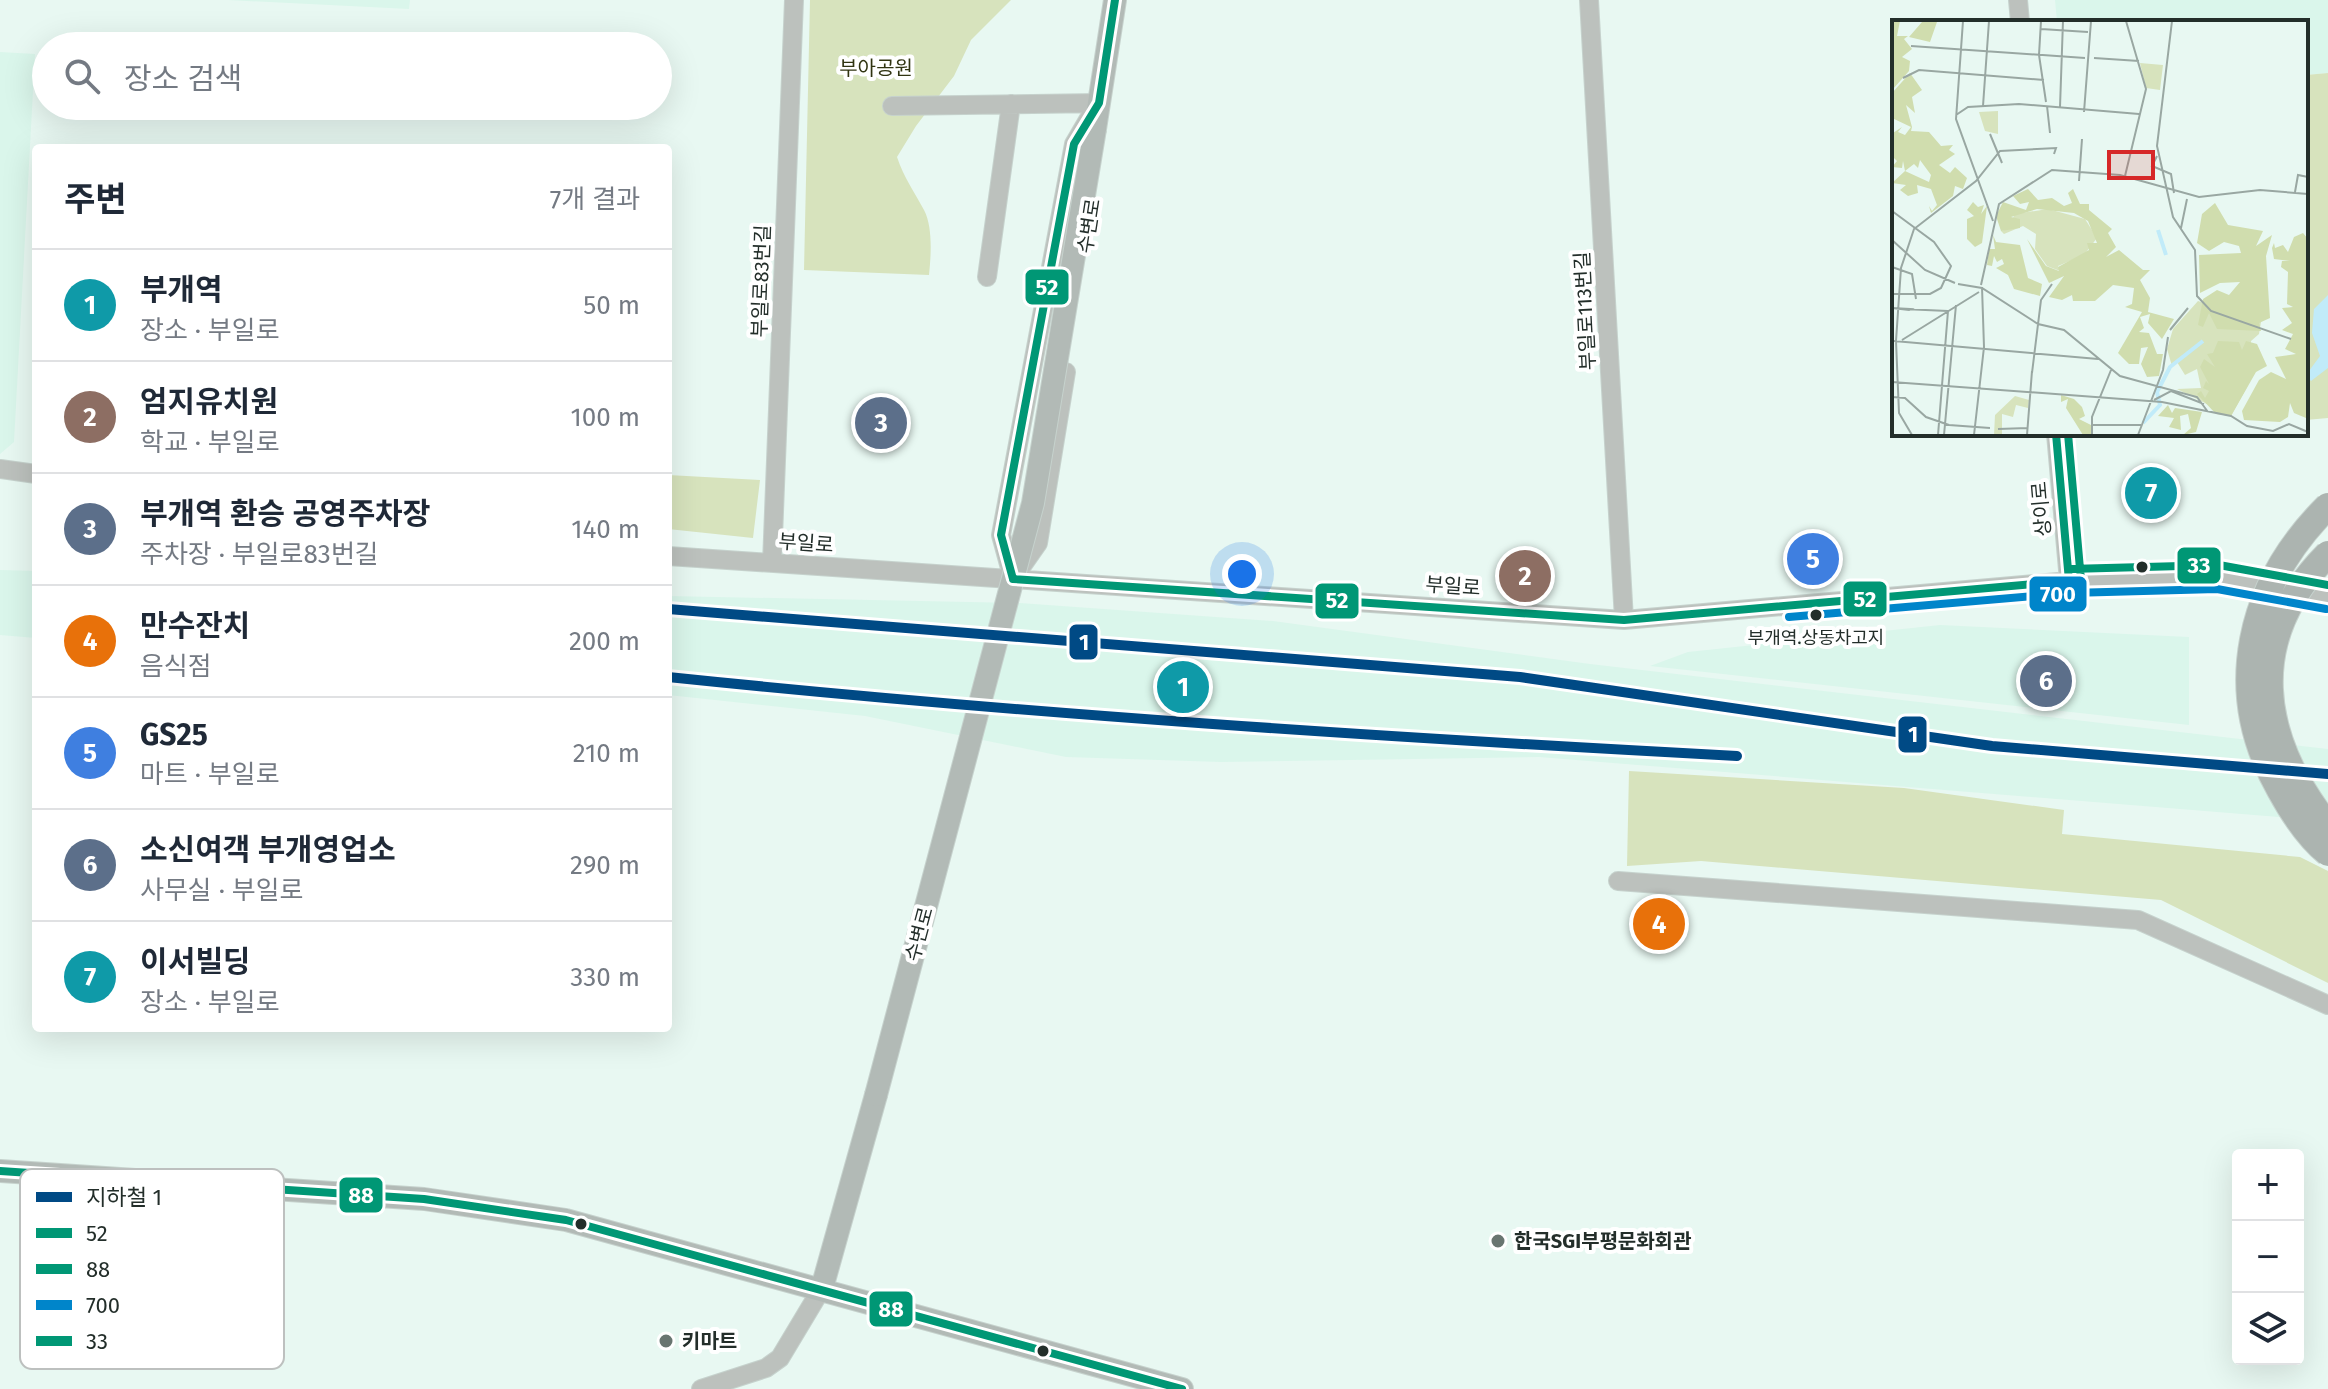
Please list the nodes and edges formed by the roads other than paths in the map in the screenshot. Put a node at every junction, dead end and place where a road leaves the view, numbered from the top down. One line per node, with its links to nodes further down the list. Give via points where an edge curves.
1 (794, 0): 16 (street, 부일로83번길)
2 (1115, 0): 6 (main road, 수변로)
3 (1589, 0): 20 (street, 부일로113번길)
4 (2018, 0): 5 (street)
5 (2020, 20)
6 (1099, 103): 7 (street); 17 (street, 수변로, via 1105,125 1038,543); 17 (street, 수변로, via 1074,144 1001,535); 28 (main road, 수변로, bridge, via 1033,503)
7 (1011, 104): 8 (street); 9 (street)
8 (892, 106)
9 (987, 277)
10 (2056, 436): 18 (street, 상이로)
11 (0, 469): 12 (street)
12 (32, 473)
13 (2328, 506): 22 (highway, bridge, via 2274,574 2256,619 2248,668 2254,724 2269,771 2294,815)
14 (2328, 554): 21 (highway, bridge, via 2306,575 2286,609 2275,640 2271,714 2300,789)
15 (672, 556): 16 (street, 부일로)
16 (772, 563): 17 (street, 부일로)
17 (1013, 579): 20 (street, 부일로)
18 (2069, 581): 19 (street, 부일로, via 2218,577); 20 (street, 부일로)
19 (2328, 597)
20 (1624, 620)
21 (2328, 826)
22 (2328, 853)
23 (1618, 881): 24 (street, via 2138,920)
24 (2328, 1005)
25 (0, 1171): 26 (main road)
26 (20, 1172)
27 (284, 1191): 28 (main road, via 462,1204 566,1220)
28 (822, 1288): 29 (street, via 780,1358 766,1368); 30 (main road)
29 (701, 1389)
30 (1182, 1389)

